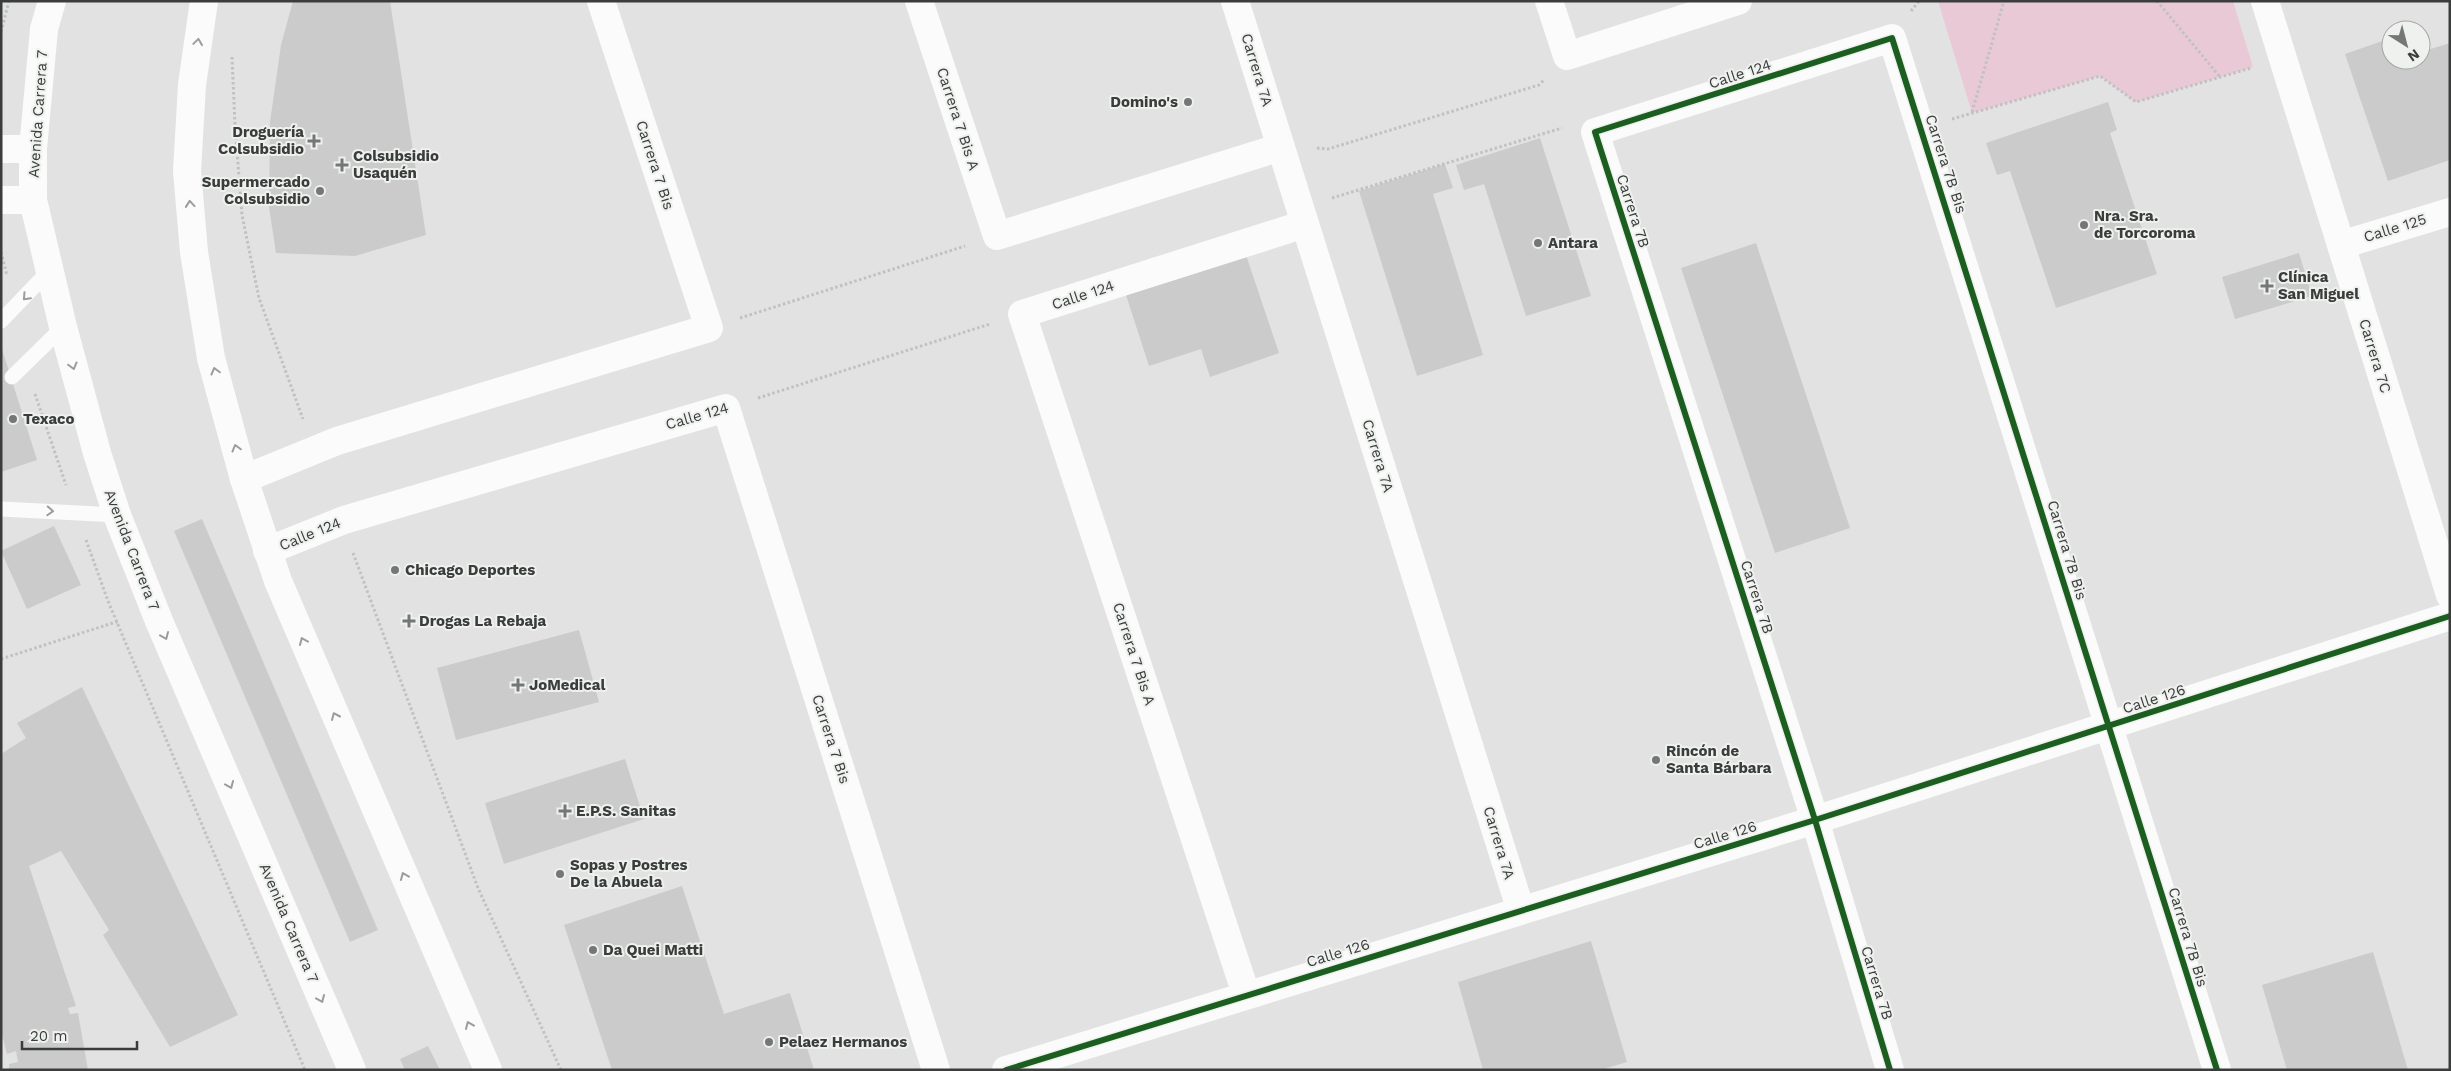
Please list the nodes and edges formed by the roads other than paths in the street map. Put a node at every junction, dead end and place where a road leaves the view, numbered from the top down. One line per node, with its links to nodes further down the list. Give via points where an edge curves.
1 (52, 1): 13 (street, Avenida Carrera 7, via 44,29)
2 (204, 1): 25 (street, one-way to 2, via 211,358 194,252 187,171 192,84)
3 (601, 1): 25 (street, Carrera 7 Bis, via 708,328 336,441)
4 (920, 1): 11 (street, Carrera 7 Bis A, via 997,236)
5 (1235, 1): 11 (street, Carrera 7A)
6 (1550, 1): 7 (street, via 1567,56)
7 (1738, 1)
8 (2266, 1): 18 (street, Carrera 7C)
9 (1892, 38): 10 (street, Calle 124); 31 (street, Carrera 7B Bis)
10 (1595, 132): 32 (street, Carrera 7B)
11 (1281, 147): 17 (street, Carrera 7A)
12 (1, 149): 13 (street)
13 (32, 149): 15 (street, Avenida Carrera 7)
14 (1, 200): 15 (street)
15 (34, 200): 19 (street, Avenida Carrera 7)
16 (2450, 212): 18 (street, Calle 125)
17 (1305, 224): 20 (street, Calle 124); 33 (street, Carrera 7A)
18 (2341, 245): 29 (street, Carrera 7C)
19 (49, 271): 21 (lane, one-way to 21); 22 (street, Avenida Carrera 7)
20 (1022, 314): 34 (street, Carrera 7 Bis A)
21 (1, 321)
22 (62, 327): 23 (lane); 27 (street, Avenida Carrera 7, one-way to 27)
23 (12, 377)
24 (726, 408): 28 (street, Calle 124, via 344,520); 37 (street, Carrera 7 Bis)
25 (244, 478): 28 (street)
26 (1, 509): 27 (lane, one-way to 27)
27 (117, 515): 35 (street, Avenida Carrera 7, one-way to 35, via 159,621)
28 (267, 551): 36 (street, one-way to 28)
29 (2450, 595)
30 (2450, 616): 31 (street, Calle 126)
31 (2109, 726): 32 (street, Calle 126); 40 (street, Carrera 7B Bis)
32 (1815, 820): 33 (street, Calle 126); 39 (street, Carrera 7B)
33 (1521, 911): 34 (street, Calle 126)
34 (1246, 994): 38 (street, Calle 126)
35 (352, 1070)
36 (488, 1070)
37 (936, 1070)
38 (1006, 1070)
39 (1890, 1070)
40 (2217, 1070)

